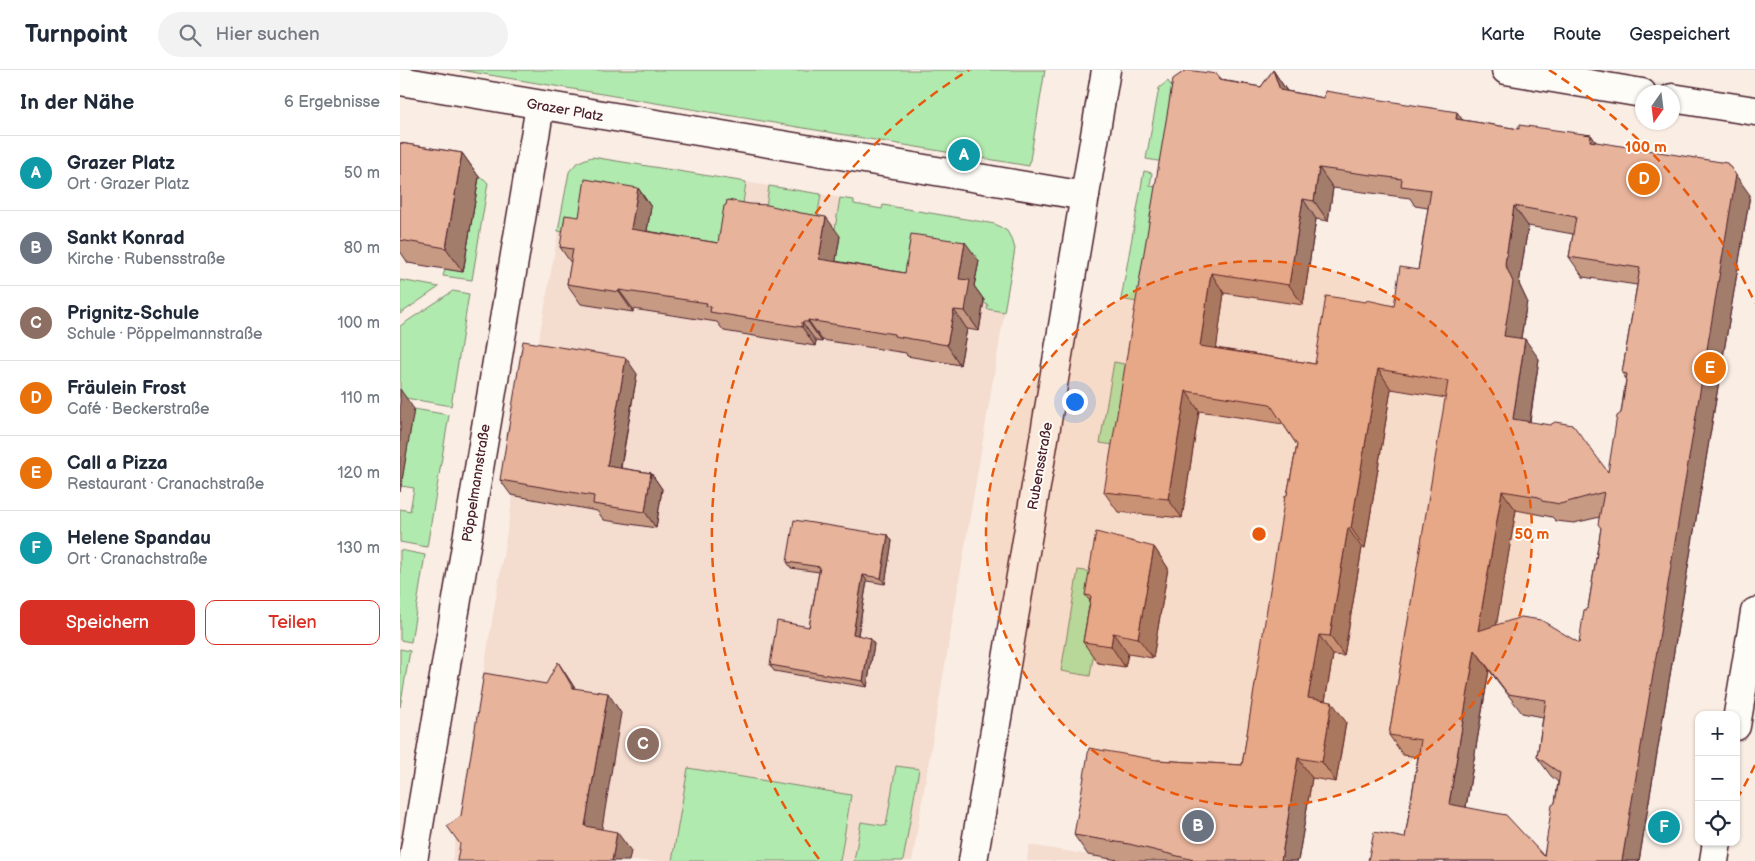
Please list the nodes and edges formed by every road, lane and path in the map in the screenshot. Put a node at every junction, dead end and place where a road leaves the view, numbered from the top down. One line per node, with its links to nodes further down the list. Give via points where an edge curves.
1 (1106, 70): 8 (street, Rubensstraße)
2 (1506, 70): 4 (street)
3 (400, 81): 6 (street, Grazer Platz)
4 (1635, 92)
5 (1680, 99): 7 (street)
6 (540, 106): 8 (street, Grazer Platz); 12 (street, Pöppelmannstraße)
7 (1755, 111)
8 (1085, 196): 13 (street, Rubensstraße)
9 (1755, 612): 10 (street)
10 (1738, 711)
11 (1716, 846): 14 (street)
12 (413, 861)
13 (973, 861)
14 (1714, 861)

